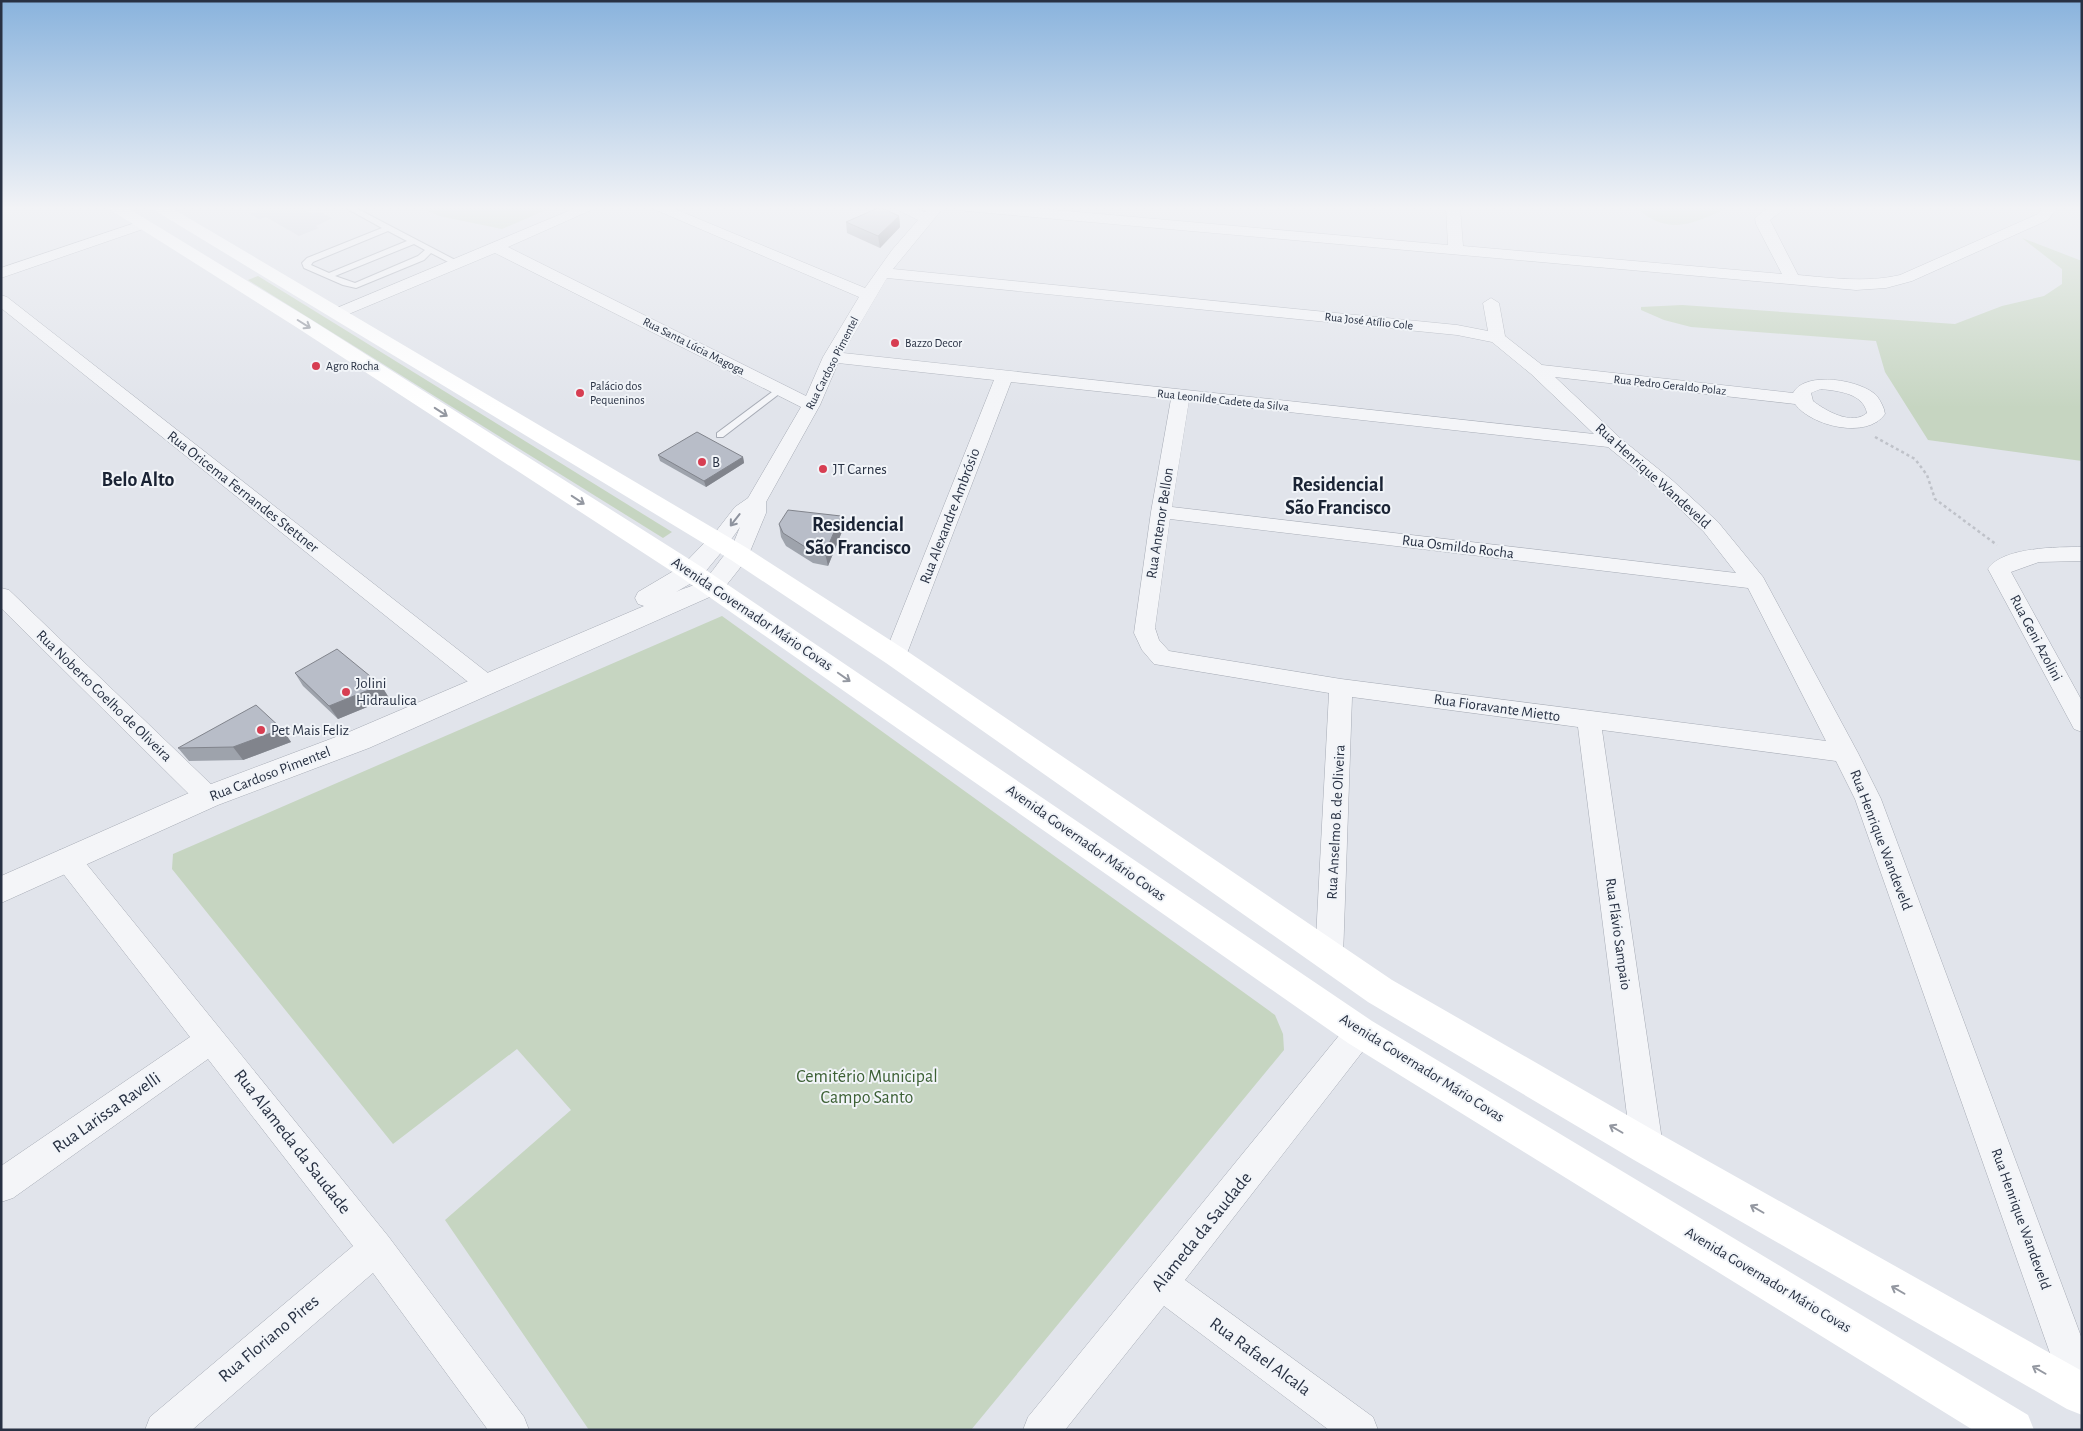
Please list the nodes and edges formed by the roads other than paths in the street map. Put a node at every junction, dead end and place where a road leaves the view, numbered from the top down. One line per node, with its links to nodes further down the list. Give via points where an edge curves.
1 (883, 273): 16 (street, Rua Cardoso Pimentel)
2 (222, 274): 33 (main road, Avenida Governador Mário Covas, one-way to 33)
3 (271, 274): 19 (main road, Avenida Governador Mário Covas)
4 (328, 274): 14 (lane)
5 (334, 274): 14 (lane)
6 (384, 274): 14 (lane, via 356,286 348,286)
7 (431, 274): 19 (street)
8 (550, 274): 24 (street, Rua Santa Lúcia Magoga)
9 (816, 274): 16 (street)
10 (891, 274): 20 (street, Rua José Atílio Cole, via 1457,330)
11 (1723, 274): 15 (street)
12 (1790, 274): 15 (street)
13 (1913, 274): 15 (street, via 1896,281 1856,285)
14 (331, 275)
15 (1793, 280)
16 (868, 295): 21 (street, Rua Cardoso Pimentel)
17 (1, 300): 38 (street, Rua Oricema Fernandes Stettner)
18 (1491, 304): 20 (street)
19 (338, 313): 31 (main road, Avenida Governador Mário Covas)
20 (1497, 338): 22 (street, Rua Henrique Wandeveld)
21 (832, 357): 23 (street, Rua Leonilde Cadete da Silva); 27 (street, Rua Cardoso Pimentel)
22 (1537, 370): 26 (street, Rua Pedro Geraldo Polaz); 29 (street, Rua Henrique Wandeveld)
23 (1004, 376): 25 (street, Rua Leonilde Cadete da Silva); 37 (street, Rua Alexandre Ambrósio)
24 (780, 389): 27 (street, Rua Santa Lúcia Magoga); 28 (lane)
25 (1181, 395): 29 (street, Rua Leonilde Cadete da Silva); 30 (street, Rua Antenor Bellon)
26 (1802, 399): 26 (street, via 1806,388 1830,385 1860,393 1874,404 1876,414 1873,418 1848,422 1817,413)
27 (811, 405): 31 (street, Rua Cardoso Pimentel, via 756,502 756,513)
28 (720, 435)
29 (1613, 442): 34 (street, Rua Henrique Wandeveld, via 1711,527)
30 (1161, 512): 34 (street, Rua Osmildo Rocha); 36 (street, Rua Antenor Bellon, via 1144,628)
31 (728, 548): 33 (street, Rua Cardoso Pimentel); 37 (main road, Avenida Governador Mário Covas)
32 (2082, 554): 40 (street, Rua Geni Azolini, via 2033,554 1999,569)
33 (701, 579): 38 (street, Rua Cardoso Pimentel, via 614,618 595,636); 48 (main road, Avenida Governador Mário Covas, one-way to 48)
34 (1755, 582): 43 (street, Rua Henrique Wandeveld)
35 (3, 600): 44 (street, Rua Noberto Coelho de Oliveira)
36 (1152, 649): 39 (street, Rua Fioravante Mietto, via 1162,658)
37 (895, 656): 47 (main road, Avenida Governador Mário Covas)
38 (485, 683): 44 (street, Rua Cardoso Pimentel, via 359,740)
39 (1341, 687): 41 (street, Rua Fioravante Mietto); 47 (street, Rua Anselmo B. de Oliveira)
40 (2073, 690): 42 (street, Rua Geni Azolini)
41 (1590, 721): 43 (street, Rua Fioravante Mietto); 50 (street, Rua Flávio Sampaio)
42 (2082, 723)
43 (1846, 753): 54 (street, Rua Henrique Wandeveld, via 1868,799)
44 (208, 797): 45 (street, Rua Cardoso Pimentel)
45 (68, 859): 46 (street, Rua Cardoso Pimentel); 49 (street, Rua Alameda da Saudade)
46 (1, 890)
47 (1330, 958): 50 (main road, Avenida Governador Mário Covas, one-way to 47, via 1380,991)
48 (1360, 1032): 53 (street, Alameda da Saudade); 59 (main road, Avenida Governador Mário Covas)
49 (212, 1039): 51 (street, Rua Larissa Ravelli); 52 (street, Rua Alameda da Saudade)
50 (1647, 1147): 54 (main road, Avenida Governador Mário Covas, one-way to 50)
51 (1, 1186)
52 (376, 1248): 55 (street, Rua Floriano Pires); 56 (street, Rua Alameda da Saudade)
53 (1161, 1283): 57 (street, Alameda da Saudade); 58 (street, Rua Rafael Alcala)
54 (2082, 1393)
55 (163, 1430)
56 (511, 1430)
57 (1041, 1430)
58 (1360, 1430)
59 (2014, 1430)

